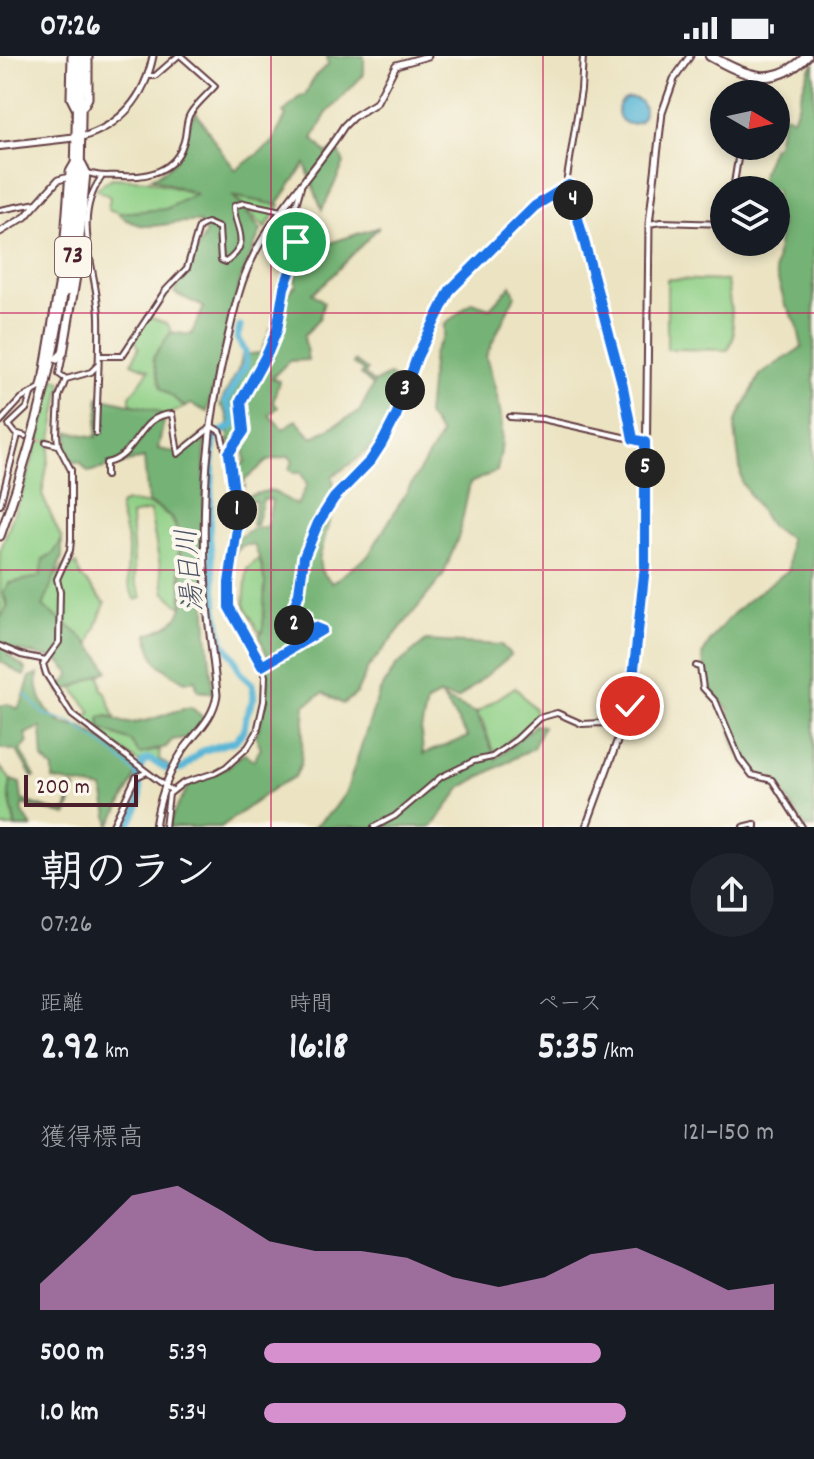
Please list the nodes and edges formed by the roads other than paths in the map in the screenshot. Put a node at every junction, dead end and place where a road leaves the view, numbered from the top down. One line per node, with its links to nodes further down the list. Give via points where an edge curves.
1 (80, 56): 12 (main road, 73)
2 (153, 56): 10 (street)
3 (180, 56): 10 (street); 17 (street, via 215,86 189,115 183,147 152,175)
4 (428, 56): 18 (street, via 396,65 376,103 353,117)
5 (583, 56): 19 (street)
6 (690, 56): 23 (street, via 664,105)
7 (710, 56): 9 (highway)
8 (808, 58): 9 (highway, via 777,76)
9 (751, 75): 11 (street)
10 (149, 76): 12 (street, via 130,108 97,132)
11 (750, 80)
12 (79, 137): 13 (main road); 14 (main road, 73)
13 (0, 146)
14 (78, 162): 15 (main road); 16 (main road, 73); 26 (main road, 73, via 73,263); 31 (main road, 73, via 65,282)
15 (86, 172): 17 (street); 26 (main road, via 77,270)
16 (69, 177): 20 (street, via 58,180); 29 (main road, 73, via 63,263)
17 (101, 178): 27 (street, via 90,200 86,236 99,313)
18 (303, 181): 22 (street); 44 (street, via 292,219 296,248 277,330 241,401 244,431)
19 (569, 185): 39 (street); 50 (street, via 535,206 450,290 382,443 334,498 307,548 292,613 306,616 285,633 322,630)
20 (37, 203): 21 (street); 25 (street)
21 (0, 210)
22 (281, 211): 27 (street, via 237,204 233,211 241,237 226,262 221,260 219,228 207,223 199,227 187,268 165,291 122,356); 35 (street, via 244,277)
23 (649, 224): 24 (street); 41 (street)
24 (710, 224)
25 (0, 232)
26 (60, 356): 30 (street, via 59,374); 43 (main road, 73)
27 (99, 356): 28 (street)
28 (97, 366): 30 (street); 36 (street)
29 (44, 375): 31 (main road, 73); 32 (street, via 40,388)
30 (66, 379): 42 (street, via 59,397)
31 (46, 384): 43 (main road, 73)
32 (31, 392): 34 (street); 37 (street, via 27,408 9,425)
33 (510, 417): 39 (street)
34 (0, 422)
35 (209, 427): 44 (street, via 221,432); 45 (street, via 178,454 172,414 158,415 125,454 106,463); 54 (street, via 204,529 217,695 210,718 185,748)
36 (96, 433)
37 (18, 435): 38 (street); 46 (street)
38 (25, 436)
39 (633, 439): 41 (street)
40 (46, 442): 42 (street)
41 (645, 442): 52 (street, via 644,579 633,690)
42 (58, 445): 49 (street, via 71,470 71,540 57,579 59,642)
43 (29, 453): 47 (main road, 73)
44 (229, 453): 50 (street, via 238,522 229,607)
45 (106, 476)
46 (0, 505)
47 (0, 536)
48 (0, 646): 49 (street)
49 (46, 660): 53 (street, via 46,674 72,715)
50 (262, 666): 55 (street, via 260,725 248,747 215,773)
51 (696, 666): 63 (street, via 740,759 752,775 772,780)
52 (623, 725): 59 (street, via 582,724 557,713 539,718 492,757 441,777); 60 (street)
53 (145, 773): 54 (street); 56 (street, via 136,777)
54 (164, 787): 55 (street); 57 (street)
55 (172, 791): 58 (street)
56 (112, 827)
57 (155, 827)
58 (165, 827)
59 (374, 827)
60 (586, 827)
61 (743, 827): 62 (street)
62 (755, 827)
63 (802, 827)

